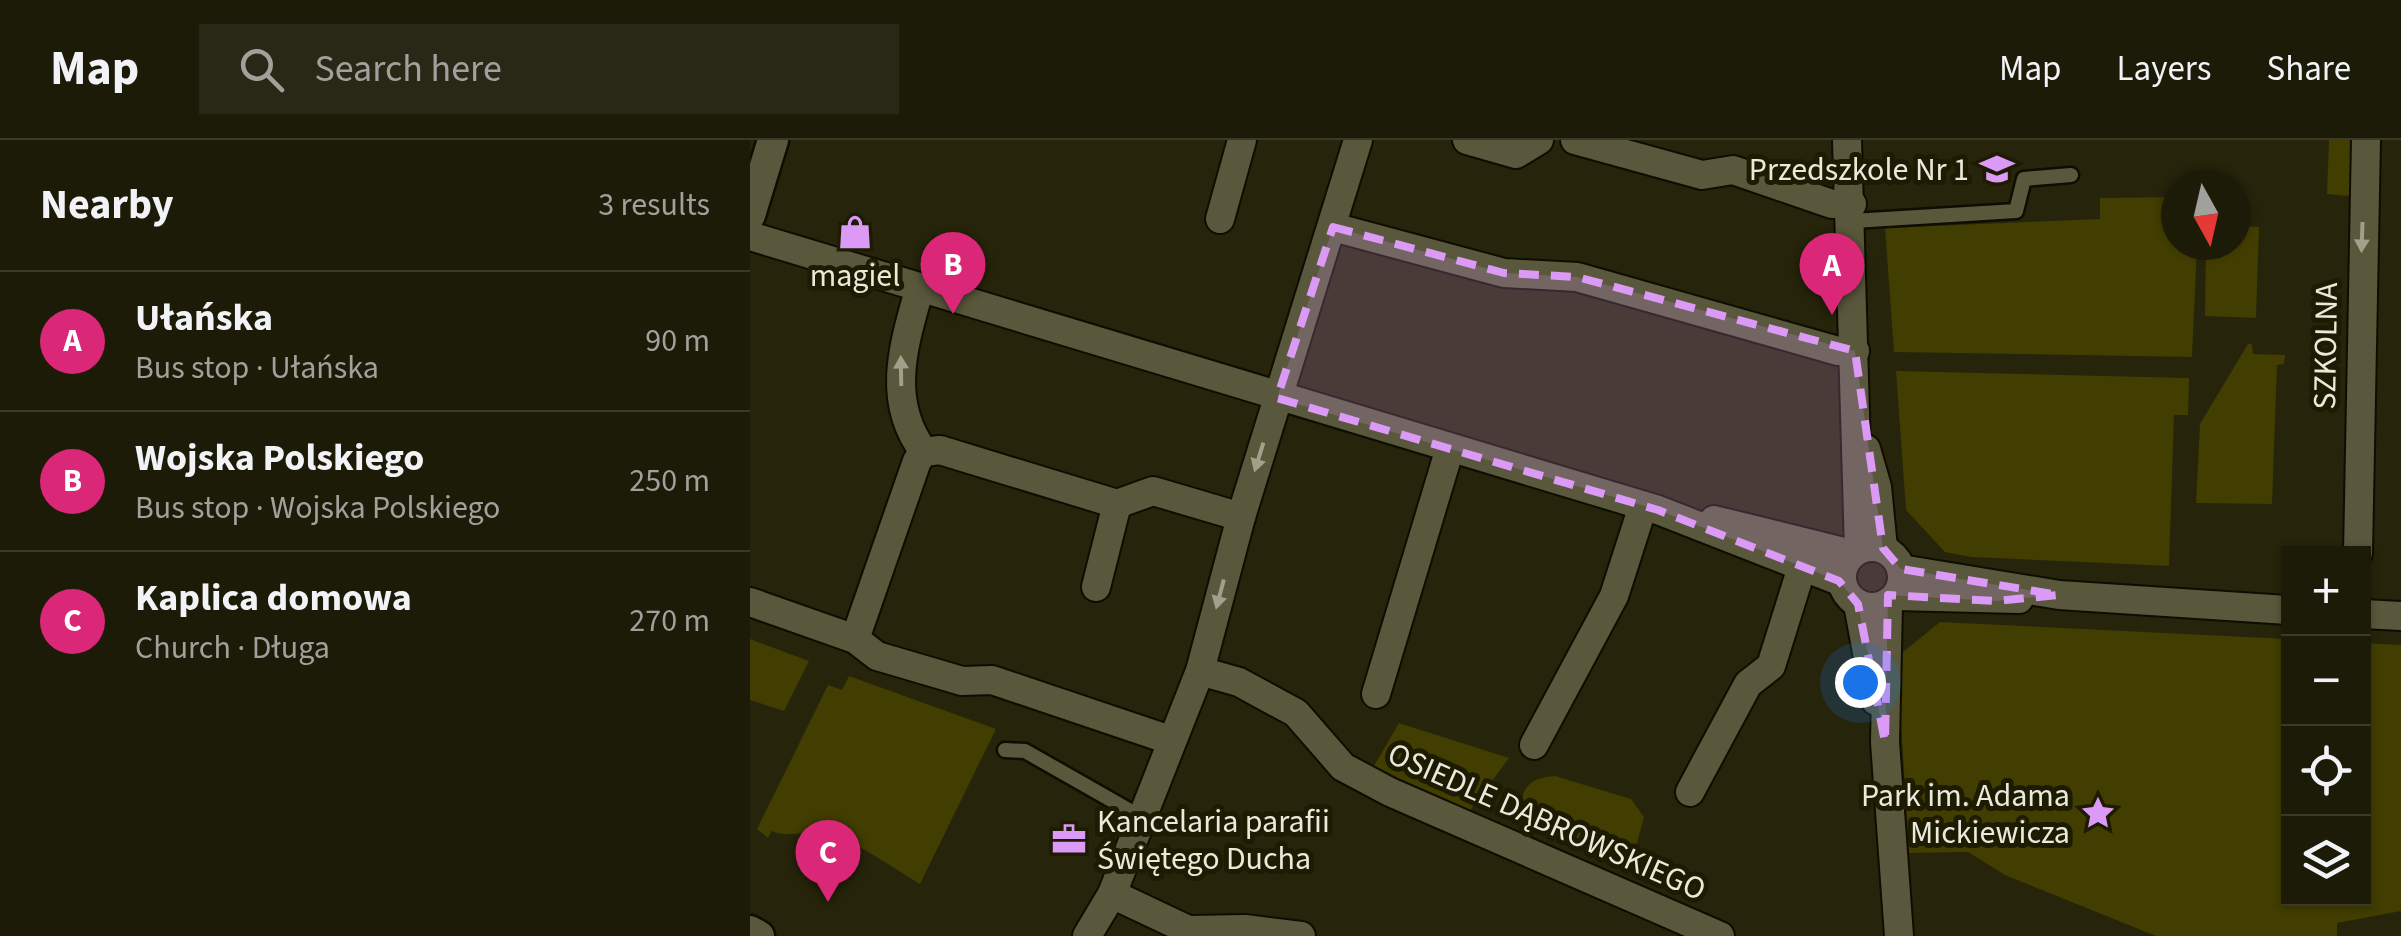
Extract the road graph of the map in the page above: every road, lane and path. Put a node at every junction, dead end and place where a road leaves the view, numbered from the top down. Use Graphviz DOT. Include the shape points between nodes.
graph roads {
  1 [pos="773,140"];
  2 [pos="1242,140"];
  3 [pos="1358,140"];
  4 [pos="1467,140"];
  5 [pos="1539,140"];
  6 [pos="1575,140"];
  7 [pos="1848,140"];
  8 [pos="2366,140"];
  9 [pos="2071,175"];
  10 [pos="1853,212"];
  11 [pos="750,215"];
  12 [pos="1220,220"];
  13 [pos="1333,227"];
  14 [pos="750,236"];
  15 [pos="920,288"];
  16 [pos="1854,351"];
  17 [pos="1277,398"];
  18 [pos="1450,448"];
  19 [pos="924,452"];
  20 [pos="1116,504"];
  21 [pos="1650,508"];
  22 [pos="1241,518"];
  23 [pos="2358,546"];
  24 [pos="1802,567"];
  25 [pos="1880,570"];
  26 [pos="1096,587"];
  27 [pos="1850,593"];
  28 [pos="750,602"];
  29 [pos="2281,610"];
  30 [pos="2371,614"];
  31 [pos="2401,616"];
  32 [pos="855,638"];
  33 [pos="1200,671"];
  34 [pos="1376,694"];
  35 [pos="1170,740"];
  36 [pos="1885,742"];
  37 [pos="1534,745"];
  38 [pos="1005,750"];
  39 [pos="1690,792"];
  40 [pos="1141,817"];
  41 [pos="1112,894"];
  42 [pos="750,931"];
  43 [pos="1189,933"];
  44 [pos="759,936"];
  45 [pos="1087,936"];
  46 [pos="1301,936"];
  47 [pos="1720,936"];
  48 [pos="1899,936"];
  1 -- 11 [label="street"];
  2 -- 12 [label="street"];
  3 -- 13 [label="street"];
  4 -- 5 [label="street" via="1516,154"];
  6 -- 10 [label="street" via="1702,175 1733,170"];
  7 -- 10 [label="street"];
  8 -- 23 [label="street, SZKOLNA, one-way"];
  9 -- 10 [label="lane" via="2024,178 2016,212"];
  10 -- 16 [label="street"];
  13 -- 16 [label="street" via="1504,273 1578,277 1838,352"];
  13 -- 17 [label="street"];
  14 -- 15 [label="street"];
  15 -- 17 [label="street"];
  19 -- 15 [label="street, one-way" via="903,408 899,360"];
  16 -- 25 [label="street"];
  17 -- 18 [label="street"];
  17 -- 22 [label="street, one-way"];
  18 -- 21 [label="street"];
  18 -- 34 [label="street"];
  19 -- 20 [label="street" via="940,450"];
  19 -- 32 [label="street"];
  20 -- 22 [label="street" via="1153,492"];
  20 -- 26 [label="street"];
  21 -- 24 [label="street"];
  21 -- 25 [label="street" via="1759,528"];
  21 -- 37 [label="street, OSIEDLE DĄBROWSKIEGO" via="1614,596"];
  22 -- 33 [label="street, one-way"];
  24 -- 27 [label="street"];
  24 -- 39 [label="street" via="1771,666 1748,684"];
  25 -- 27 [label="street" via="1878,606"];
  25 -- 27 [label="street" via="1845,562"];
  25 -- 29 [label="street" via="1996,601 2059,595"];
  25 -- 36 [label="street"];
  27 -- 36 [label="street"];
  28 -- 32 [label="street"];
  30 -- 31 [label="street"];
  32 -- 35 [label="street" via="878,656 962,682 992,680"];
  33 -- 35 [label="street"];
  33 -- 47 [label="street, OSIEDLE DĄBROWSKIEGO" via="1239,682 1296,714 1344,767 1390,792"];
  35 -- 40 [label="street"];
  36 -- 48 [label="street"];
  38 -- 40 [label="lane" via="1025,752"];
  40 -- 41 [label="street"];
  41 -- 43 [label="street"];
  41 -- 45 [label="street"];
  42 -- 44 [label="street"];
  43 -- 46 [label="street" via="1246,929"];
}
